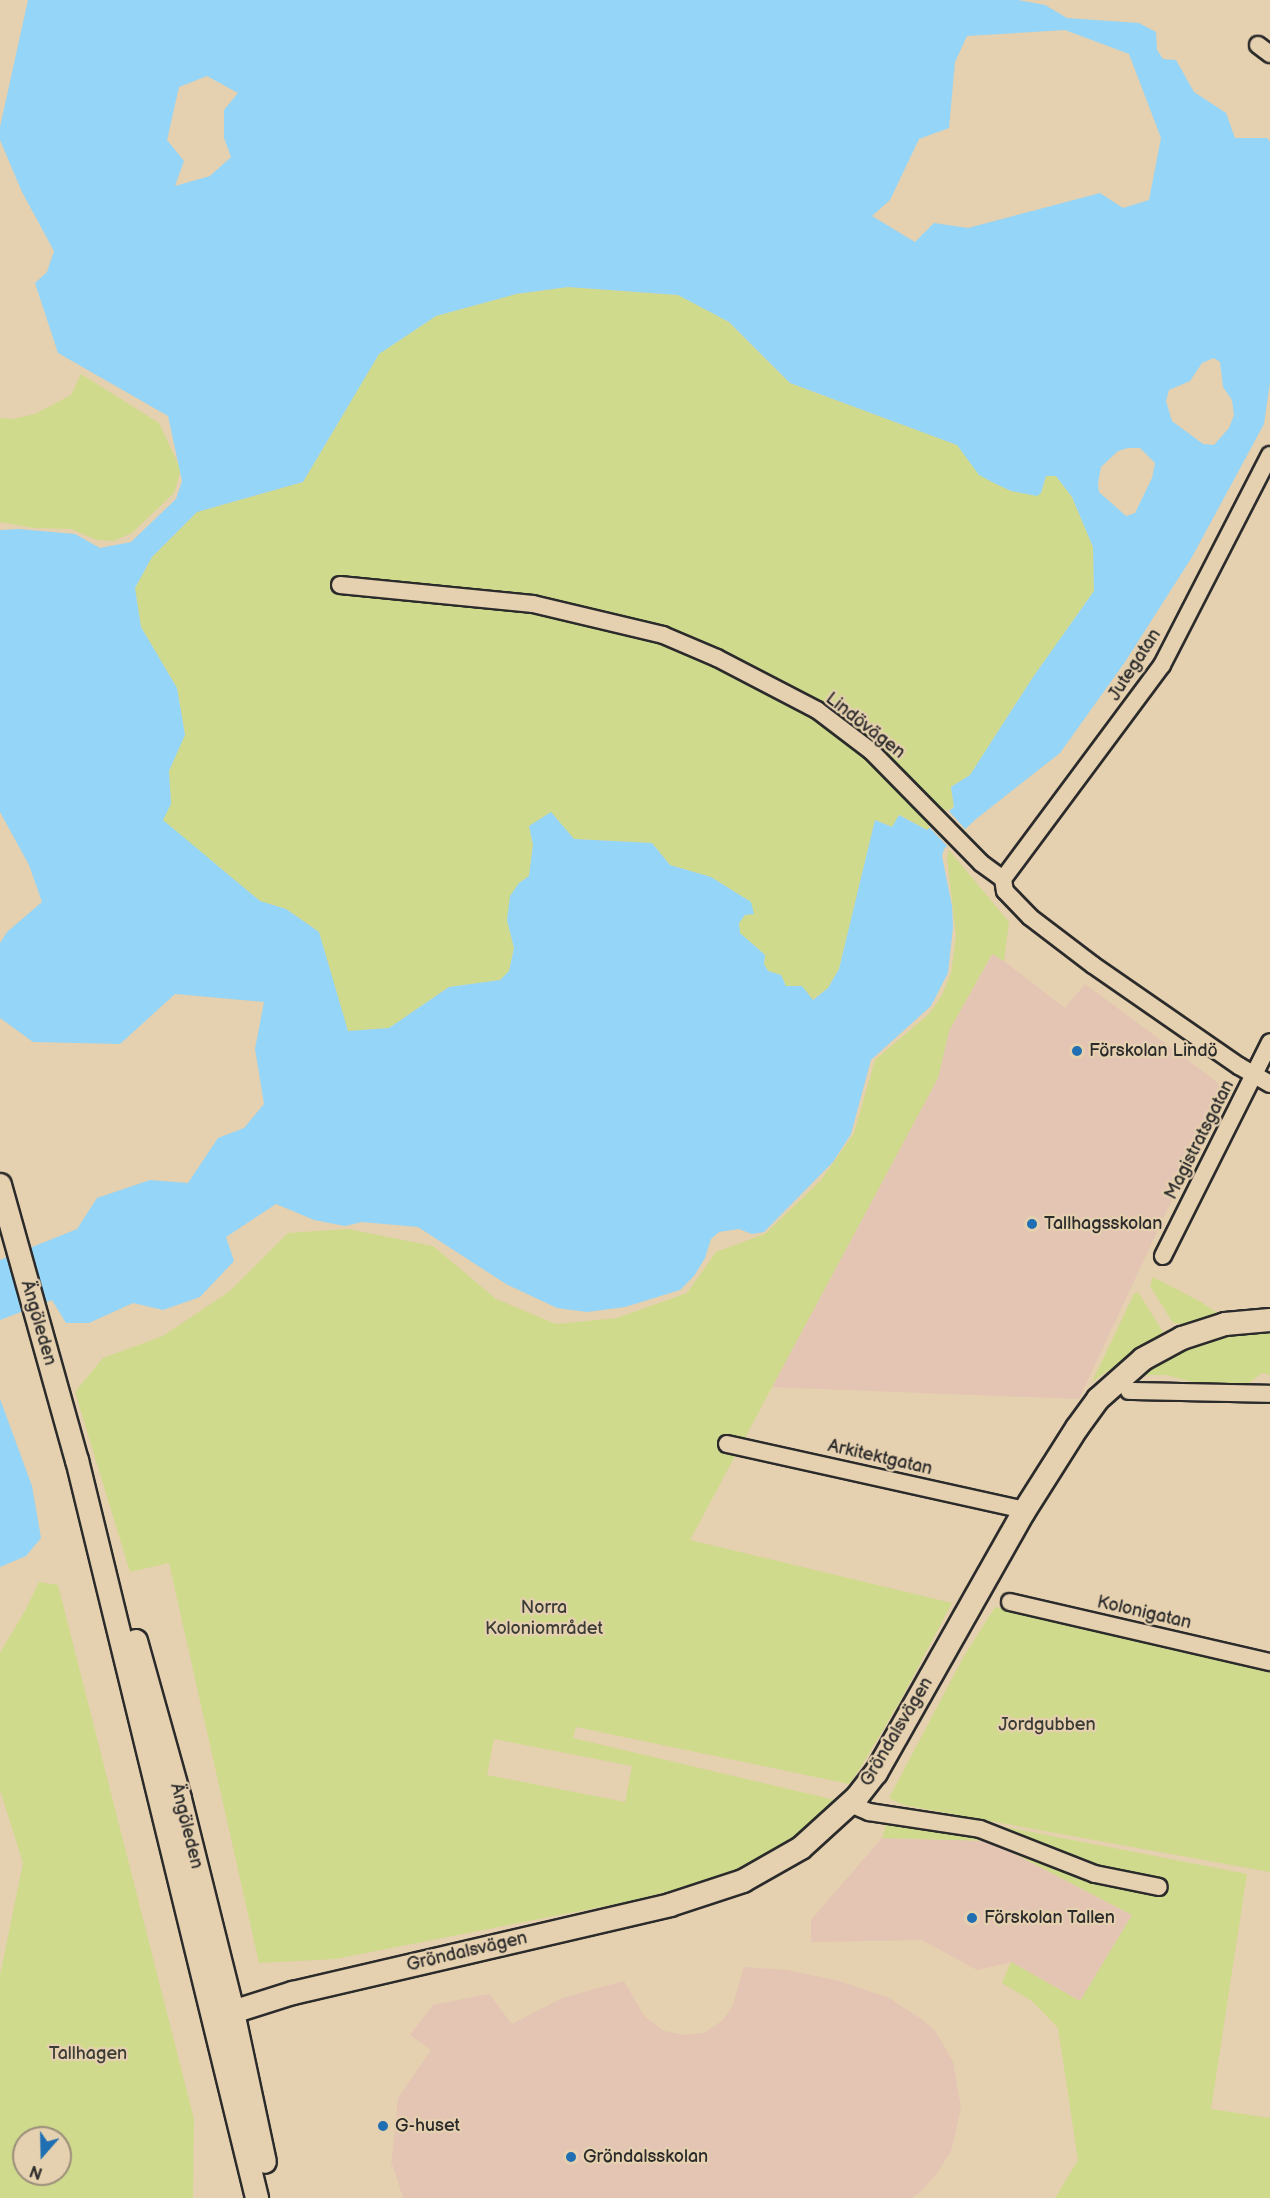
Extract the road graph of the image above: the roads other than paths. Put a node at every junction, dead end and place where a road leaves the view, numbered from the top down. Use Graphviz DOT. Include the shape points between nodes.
graph roads {
  1 [pos="1270,455"];
  2 [pos="340,585"];
  3 [pos="1003,879"];
  4 [pos="1270,1042"];
  5 [pos="1254,1075"];
  6 [pos="1270,1084"];
  7 [pos="0,1185"];
  8 [pos="1163,1256"];
  9 [pos="1270,1320"];
  10 [pos="1129,1391"];
  11 [pos="1270,1394"];
  12 [pos="727,1444"];
  13 [pos="1023,1514"];
  14 [pos="1010,1602"];
  15 [pos="1270,1662"];
  16 [pos="850,1804"];
  17 [pos="1159,1887"];
  18 [pos="224,2015"];
  19 [pos="257,2198"];
  20 [pos="272,2198"];
  1 -- 3 [label="street, Jutegatan" via="1162,665"];
  2 -- 3 [label="street, Lindövägen" via="533,604 663,635 717,658 817,710 871,751 981,863"];
  3 -- 5 [label="street, Lindövägen" via="1005,891 1024,913"];
  4 -- 5 [label="street, Magistratsgatan"];
  5 -- 6 [label="street, Lindövägen"];
  5 -- 8 [label="street, Magistratsgatan"];
  7 -- 18 [label="street, Ängöleden"];
  9 -- 13 [label="street, Gröndalsvägen" via="1225,1324 1182,1338 1152,1354 1121,1378 1098,1399 1077,1428"];
  10 -- 11 [label="street"];
  12 -- 13 [label="street, Arkitektgatan" via="1015,1508"];
  13 -- 16 [label="street, Gröndalsvägen" via="876,1773"];
  14 -- 15 [label="street, Kolonigatan"];
  16 -- 17 [label="street" via="869,1812 980,1829 1095,1874"];
  16 -- 18 [label="street, Gröndalsvägen" via="801,1848 743,1881 670,1905 293,1993"];
  18 -- 19 [label="street, Ängöleden"];
  18 -- 20 [label="street, Ängöleden"];
}
